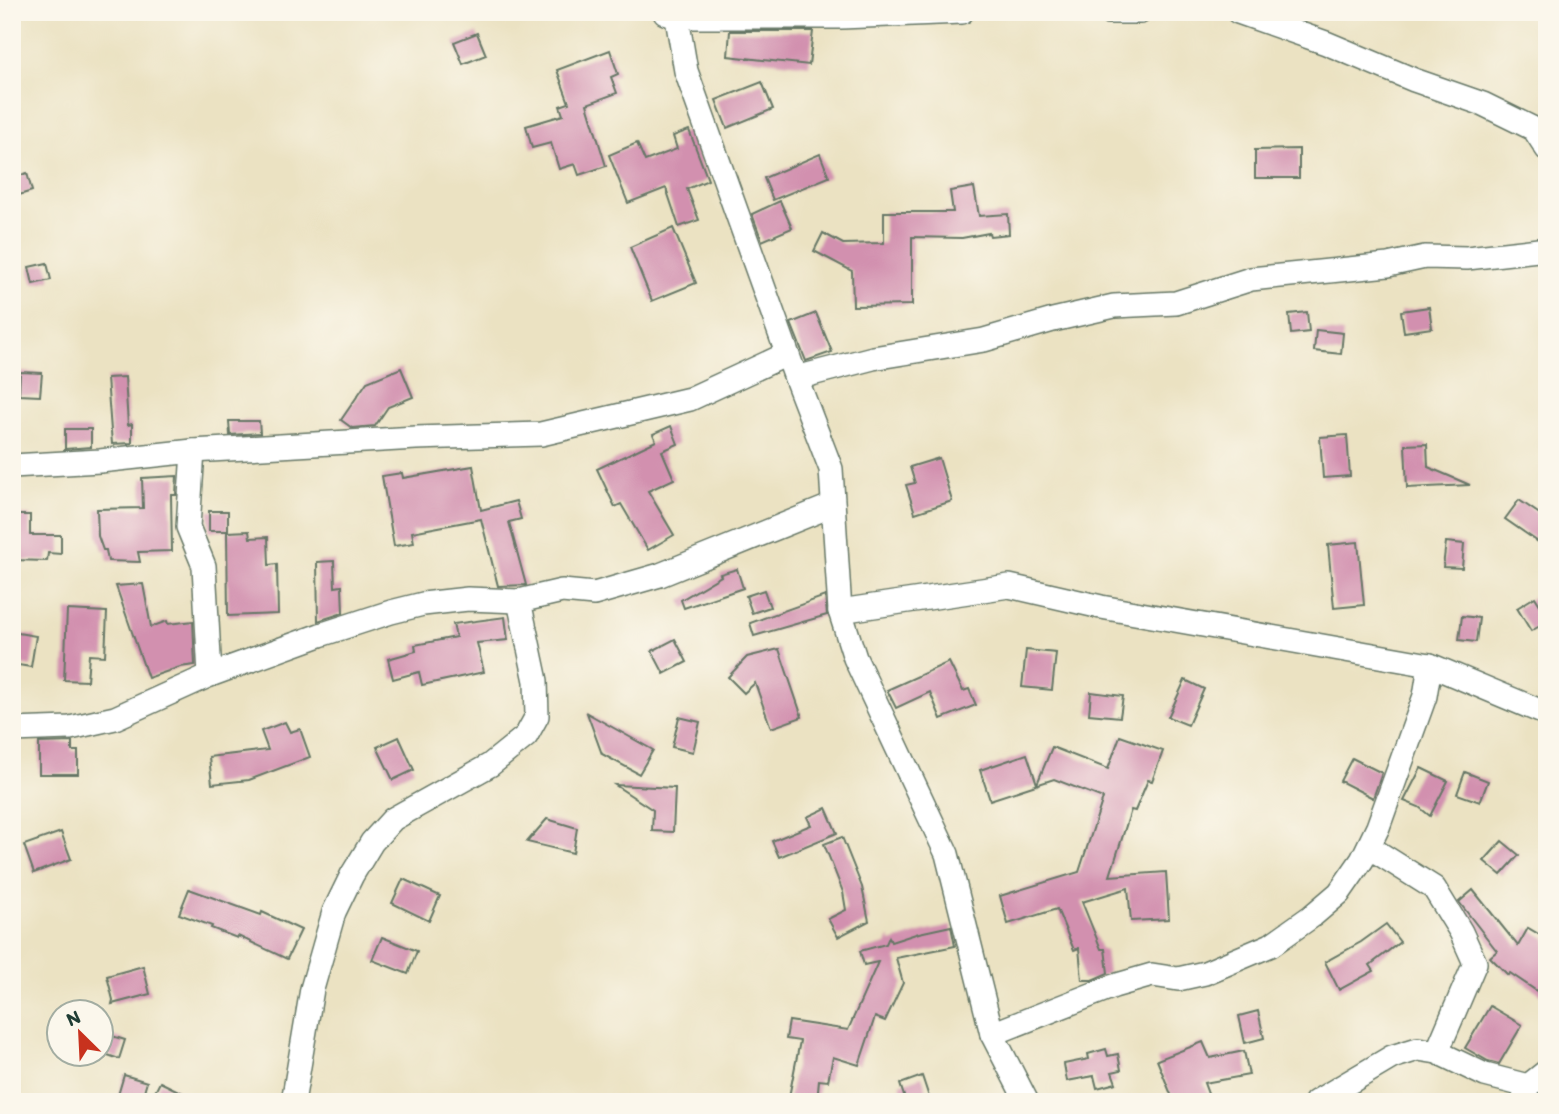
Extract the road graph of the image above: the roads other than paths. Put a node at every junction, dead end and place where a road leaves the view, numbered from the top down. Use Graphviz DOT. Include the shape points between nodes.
graph roads {
  1 [pos="962,12"];
  2 [pos="1108,12"];
  3 [pos="1140,12"];
  4 [pos="1238,12"];
  5 [pos="671,14"];
  6 [pos="1547,149"];
  7 [pos="1547,249"];
  8 [pos="787,354"];
  9 [pos="796,378"];
  10 [pos="193,451"];
  11 [pos="12,466"];
  12 [pos="833,505"];
  13 [pos="519,601"];
  14 [pos="840,611"];
  15 [pos="1430,665"];
  16 [pos="211,675"];
  17 [pos="1547,714"];
  18 [pos="12,730"];
  19 [pos="1369,847"];
  20 [pos="992,1034"];
  21 [pos="1437,1052"];
  22 [pos="1547,1071"];
  23 [pos="1525,1094"];
  24 [pos="293,1102"];
  25 [pos="1027,1102"];
  26 [pos="1316,1102"];
  1 -- 5 [label="street" via="841,17"];
  2 -- 3 [label="street"];
  4 -- 6 [label="street" via="1483,104 1534,129"];
  5 -- 8 [label="street" via="686,71"];
  7 -- 9 [label="street" via="1467,258 1425,257 1251,279 1176,303 1114,306 984,340 873,358"];
  8 -- 9 [label="street"];
  8 -- 10 [label="street" via="690,399 541,433"];
  9 -- 12 [label="street" via="831,469"];
  10 -- 11 [label="street"];
  10 -- 16 [label="street" via="188,527 204,566"];
  12 -- 13 [label="street" via="660,575 594,594 562,591"];
  12 -- 14 [label="street"];
  13 -- 16 [label="street" via="468,598 423,604"];
  13 -- 24 [label="street" via="536,681 537,716 526,736 490,765 393,819 372,842 334,912 313,989"];
  14 -- 15 [label="street" via="1009,586 1101,607"];
  14 -- 20 [label="street" via="855,658 947,854"];
  15 -- 17 [label="street"];
  15 -- 19 [label="street" via="1425,696"];
  16 -- 18 [label="street" via="115,718 70,728"];
  19 -- 20 [label="street" via="1339,892 1271,945 1205,973 1178,979 1152,975 1114,986"];
  19 -- 21 [label="street" via="1434,888 1475,963"];
  20 -- 25 [label="street"];
  21 -- 23 [label="street"];
  21 -- 26 [label="street" via="1418,1049 1392,1057"];
  22 -- 23 [label="street"];
}
